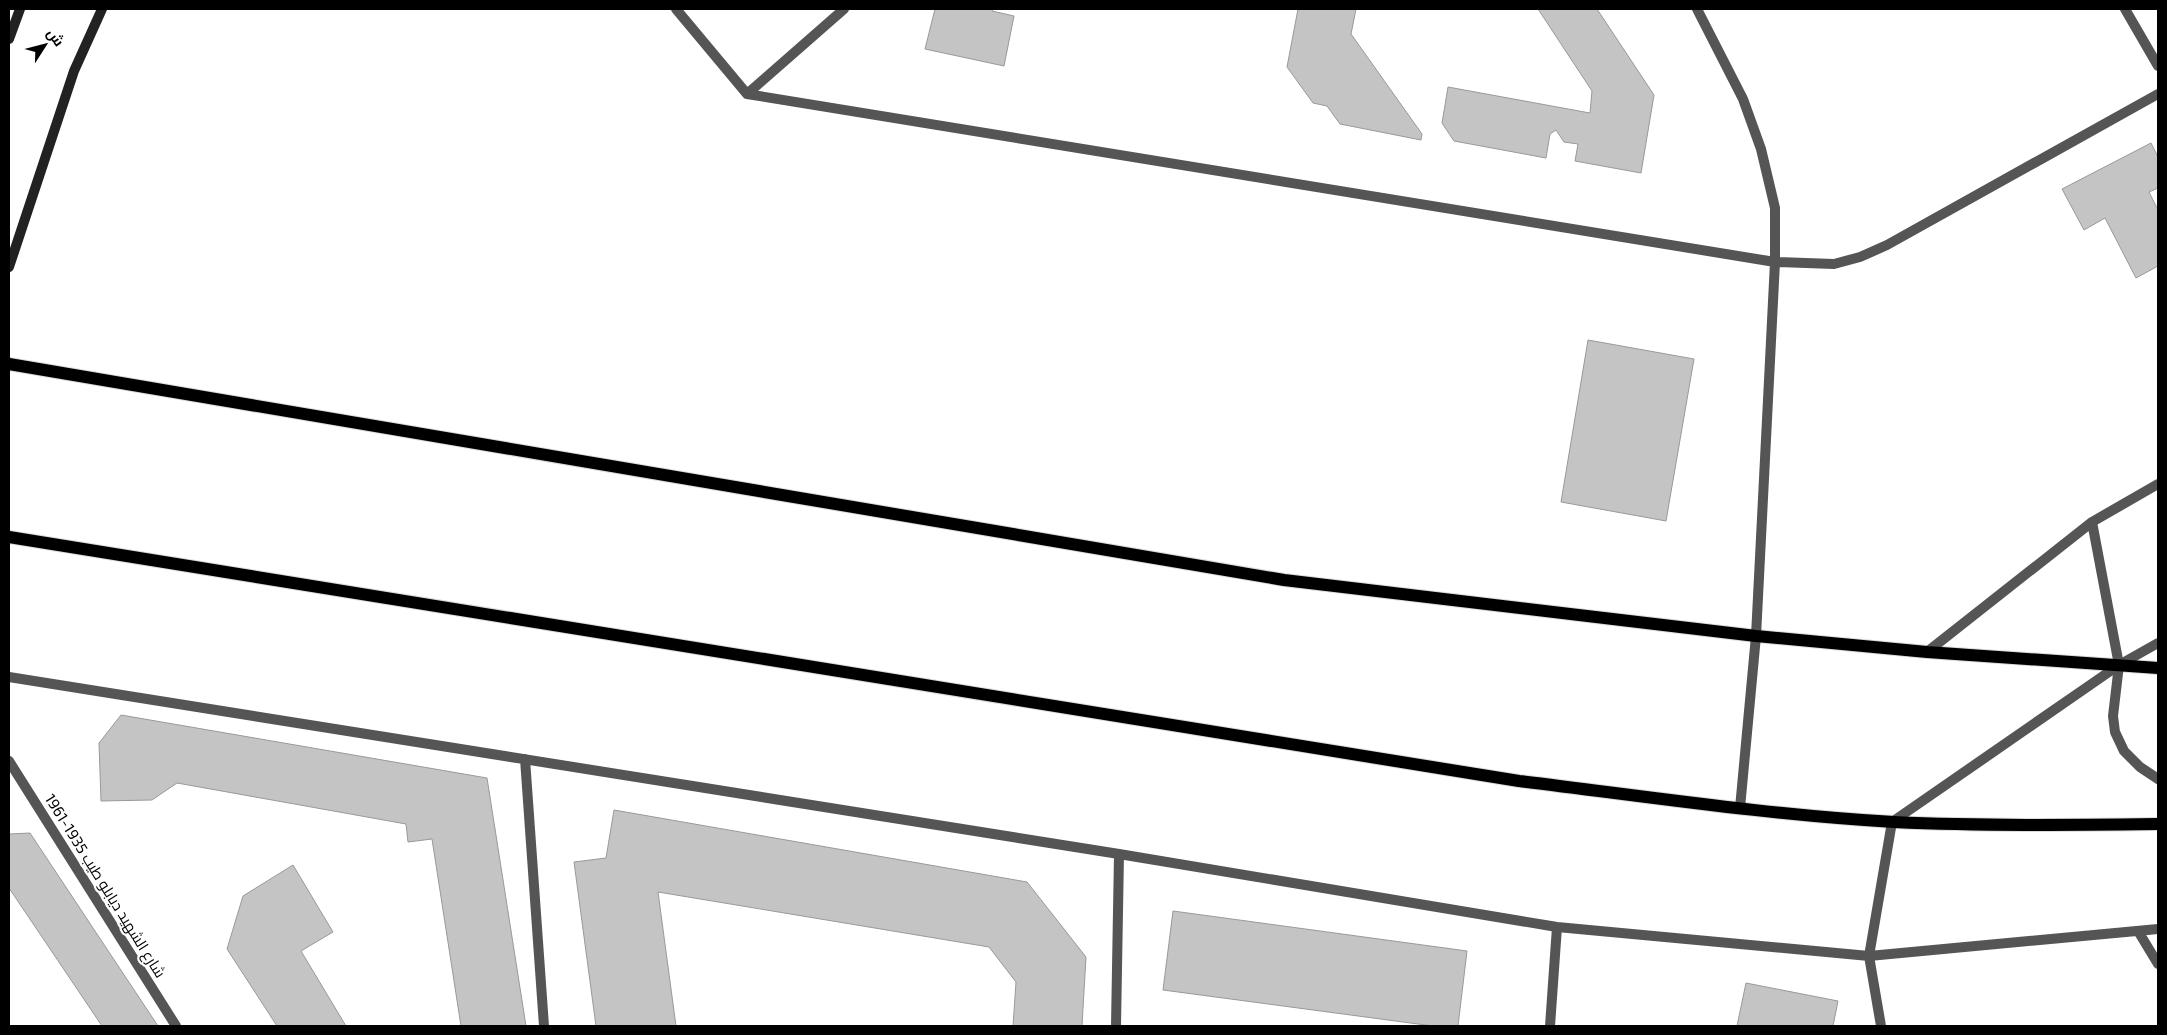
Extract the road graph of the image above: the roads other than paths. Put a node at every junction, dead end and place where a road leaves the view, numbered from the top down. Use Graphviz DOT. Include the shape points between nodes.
graph roads {
  1 [pos="20,9"];
  2 [pos="102,9"];
  3 [pos="676,9"];
  4 [pos="844,9"];
  5 [pos="1697,9"];
  6 [pos="2125,9"];
  7 [pos="9,39"];
  8 [pos="2158,66"];
  9 [pos="747,94"];
  10 [pos="2158,94"];
  11 [pos="1775,262"];
  12 [pos="9,267"];
  13 [pos="9,364"];
  14 [pos="2158,484"];
  15 [pos="2092,522"];
  16 [pos="9,537"];
  17 [pos="1756,636"];
  18 [pos="2158,643"];
  19 [pos="1927,652"];
  20 [pos="2119,665"];
  21 [pos="2158,668"];
  22 [pos="9,677"];
  23 [pos="525,759"];
  24 [pos="9,761"];
  25 [pos="2158,779"];
  26 [pos="1740,808"];
  27 [pos="1892,822"];
  28 [pos="2158,824"];
  29 [pos="1119,854"];
  30 [pos="1557,927"];
  31 [pos="2158,929"];
  32 [pos="2138,931"];
  33 [pos="1869,956"];
  34 [pos="2158,964"];
  35 [pos="176,1026"];
  36 [pos="544,1026"];
  37 [pos="1116,1026"];
  38 [pos="1550,1026"];
  39 [pos="1881,1026"];
  1 -- 7 [label="main road"];
  2 -- 12 [label="main road" via="74,71"];
  3 -- 9 [label="street"];
  4 -- 9 [label="street"];
  5 -- 11 [label="street" via="1743,99 1761,149 1775,208"];
  6 -- 8 [label="street"];
  9 -- 11 [label="street"];
  10 -- 11 [label="street" via="1887,245 1834,264"];
  11 -- 17 [label="street"];
  13 -- 17 [label="main road" via="1284,580"];
  14 -- 15 [label="street"];
  15 -- 19 [label="street"];
  15 -- 20 [label="street"];
  16 -- 26 [label="main road" via="1509,779"];
  17 -- 19 [label="main road"];
  17 -- 26 [label="street"];
  18 -- 20 [label="street"];
  19 -- 20 [label="main road"];
  20 -- 21 [label="main road"];
  20 -- 25 [label="street" via="2115,732 2124,751"];
  20 -- 27 [label="street"];
  22 -- 23 [label="street"];
  23 -- 29 [label="street"];
  23 -- 36 [label="street"];
  24 -- 35 [label="street, شارع الشهيد ديابلو طيب 1935-1961"];
  26 -- 27 [label="main road"];
  27 -- 28 [label="main road" via="2006,826"];
  27 -- 33 [label="street"];
  29 -- 30 [label="street"];
  29 -- 37 [label="street"];
  30 -- 33 [label="street"];
  30 -- 38 [label="street"];
  31 -- 32 [label="street"];
  32 -- 33 [label="street"];
  32 -- 34 [label="street"];
  33 -- 39 [label="street"];
}
